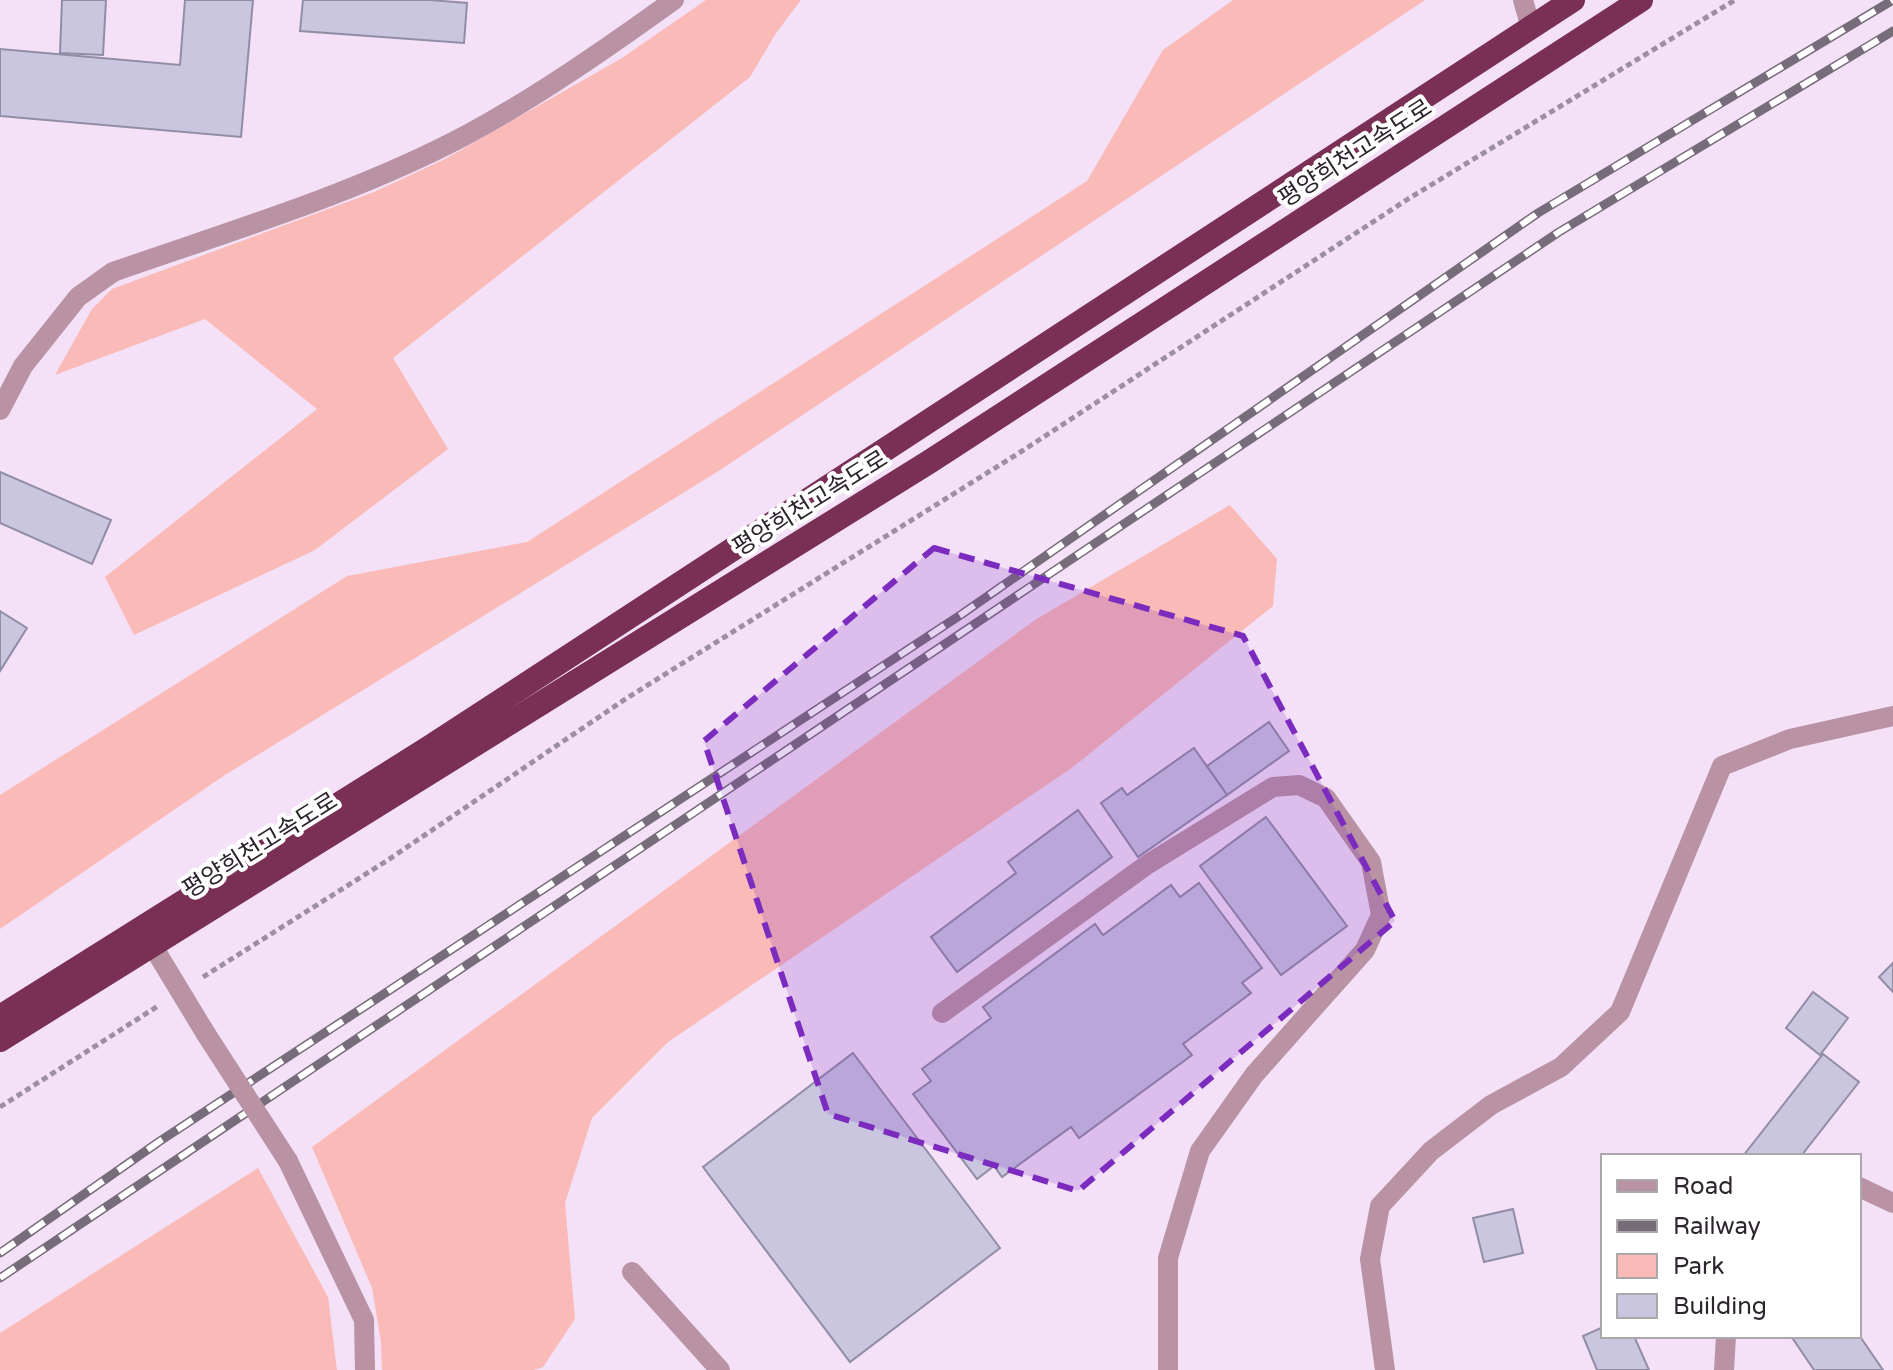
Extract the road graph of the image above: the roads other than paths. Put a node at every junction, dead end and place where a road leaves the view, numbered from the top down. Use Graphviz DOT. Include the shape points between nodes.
graph roads {
  1 [pos="674,0"];
  2 [pos="1523,0"];
  3 [pos="1573,0"];
  4 [pos="1641,0"];
  5 [pos="1531,28"];
  6 [pos="0,410"];
  7 [pos="1893,716"];
  8 [pos="147,937"];
  9 [pos="942,1013"];
  10 [pos="0,1017"];
  11 [pos="0,1040"];
  12 [pos="1861,1188"];
  13 [pos="1893,1203"];
  14 [pos="632,1272"];
  15 [pos="1726,1338"];
  16 [pos="365,1370"];
  17 [pos="720,1370"];
  18 [pos="1168,1370"];
  19 [pos="1385,1370"];
  20 [pos="1724,1370"];
  1 -- 6 [label="street" via="606,49 471,132 362,183 113,272 78,297 23,366"];
  2 -- 5 [label="street"];
  3 -- 5 [label="highway, 평양희천고속도로"];
  4 -- 8 [label="highway, 평양희천고속도로" via="929,462"];
  5 -- 8 [label="highway, 평양희천고속도로"];
  7 -- 19 [label="street" via="1790,739 1722,766 1620,1012 1561,1067 1491,1105 1431,1151 1380,1206 1370,1259"];
  8 -- 10 [label="highway, 평양희천고속도로"];
  8 -- 11 [label="highway, 평양희천고속도로"];
  8 -- 16 [label="street, bridge" via="288,1161 364,1320"];
  9 -- 18 [label="street" via="1148,864 1273,787 1299,785 1326,798 1371,862 1381,915 1365,950 1254,1075 1200,1151 1168,1258"];
  12 -- 13 [label="street"];
  14 -- 17 [label="street"];
  15 -- 20 [label="street"];
}
